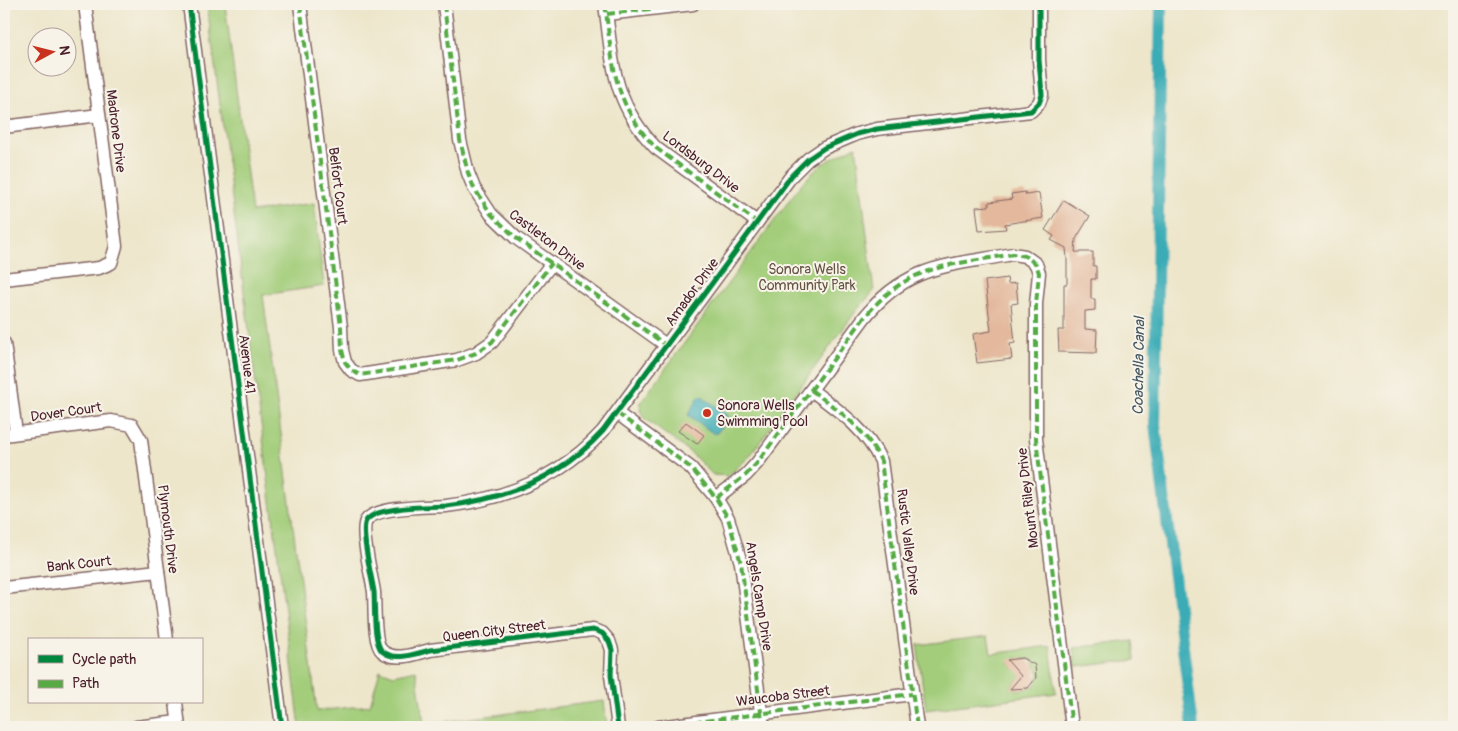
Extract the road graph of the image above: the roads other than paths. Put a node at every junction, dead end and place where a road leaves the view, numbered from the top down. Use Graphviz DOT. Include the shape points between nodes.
graph roads {
  1 [pos="85,4"];
  2 [pos="189,4"];
  3 [pos="300,4"];
  4 [pos="444,4"];
  5 [pos="693,4"];
  6 [pos="1039,4"];
  7 [pos="606,9"];
  8 [pos="99,115"];
  9 [pos="4,127"];
  10 [pos="757,222"];
  11 [pos="552,263"];
  12 [pos="4,279"];
  13 [pos="4,343"];
  14 [pos="666,346"];
  15 [pos="811,390"];
  16 [pos="617,413"];
  17 [pos="132,425"];
  18 [pos="10,434"];
  19 [pos="716,498"];
  20 [pos="158,570"];
  21 [pos="4,588"];
  22 [pos="167,638"];
  23 [pos="389,655"];
  24 [pos="912,694"];
  25 [pos="176,704"];
  26 [pos="761,714"];
  27 [pos="178,725"];
  28 [pos="136,727"];
  29 [pos="282,727"];
  30 [pos="618,727"];
  31 [pos="658,727"];
  32 [pos="763,727"];
  33 [pos="917,727"];
  34 [pos="1072,727"];
  1 -- 8 [label="street, Madrone Drive"];
  2 -- 29 [label="street, Avenue 41"];
  3 -- 11 [label="street, Belfort Court" via="342,350 344,362 351,370 360,376 372,375 457,360 476,353 504,328"];
  4 -- 11 [label="street, Castleton Drive" via="460,140 474,188 502,226"];
  5 -- 7 [label="street"];
  6 -- 10 [label="street, Amador Drive" via="1042,95 1031,111 877,129 841,139 808,159"];
  7 -- 10 [label="street, Lordsburg Drive" via="620,96 642,134 656,148"];
  8 -- 9 [label="street"];
  8 -- 12 [label="street, Madrone Drive" via="116,246 111,263 100,268"];
  10 -- 14 [label="street, Amador Drive"];
  11 -- 14 [label="street, Castleton Drive"];
  13 -- 18 [label="street"];
  14 -- 16 [label="street, Amador Drive"];
  15 -- 19 [label="street" via="757,463"];
  15 -- 24 [label="street, Rustic Valley Drive" via="861,429 881,461"];
  15 -- 34 [label="street, Mount Riley Drive" via="877,302 896,286 933,268 1013,254 1025,256 1036,264 1040,273 1036,304 1036,439"];
  16 -- 19 [label="street, Angels Camp Drive" via="676,455"];
  16 -- 23 [label="street, Amador Drive" via="590,445 572,460 528,485 484,500 387,510 371,515 365,522 363,534 376,610 376,640 380,650"];
  17 -- 18 [label="street, Dover Court" via="111,421"];
  17 -- 20 [label="street, Plymouth Drive" via="141,440"];
  19 -- 26 [label="street, Angels Camp Drive" via="728,518 741,563"];
  20 -- 21 [label="street, Bank Court"];
  20 -- 22 [label="street, Plymouth Drive"];
  23 -- 30 [label="street, Queen City Street" via="406,656 430,650 593,630 609,640 612,650 611,675"];
  24 -- 26 [label="street, Waucoba Street"];
  24 -- 33 [label="street, Rustic Valley Drive"];
  25 -- 27 [label="street"];
  26 -- 31 [label="street, Waucoba Street"];
  26 -- 32 [label="street, Angels Camp Drive"];
  27 -- 28 [label="street"];
}
